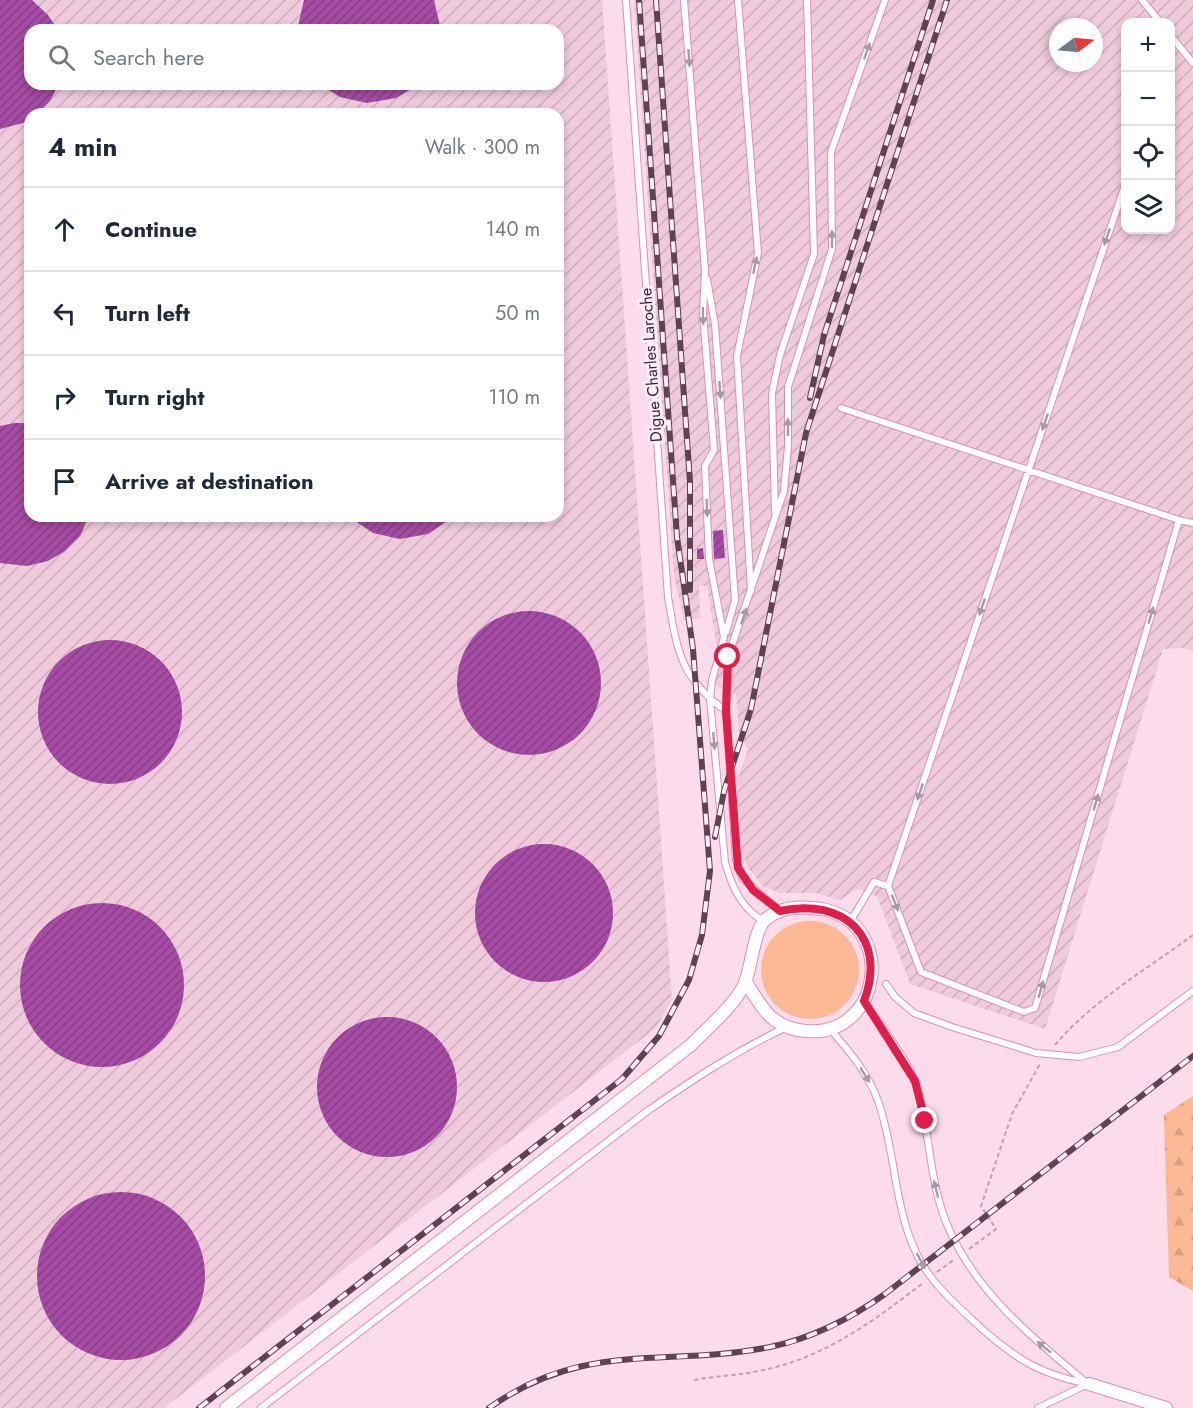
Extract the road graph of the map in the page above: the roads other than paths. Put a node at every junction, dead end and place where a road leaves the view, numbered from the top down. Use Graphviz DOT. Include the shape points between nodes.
graph roads {
  1 [pos="626,0"];
  2 [pos="684,0"];
  3 [pos="738,0"];
  4 [pos="807,0"];
  5 [pos="885,0"];
  6 [pos="1142,0"];
  7 [pos="1157,18"];
  8 [pos="1175,41"];
  9 [pos="1193,63"];
  10 [pos="1121,194"];
  11 [pos="705,270"];
  12 [pos="841,408"];
  13 [pos="1028,470"];
  14 [pos="775,520"];
  15 [pos="1179,520"];
  16 [pos="1193,523"];
  17 [pos="751,595"];
  18 [pos="724,637"];
  19 [pos="710,700"];
  20 [pos="726,711"];
  21 [pos="888,886"];
  22 [pos="780,911"];
  23 [pos="764,921"];
  24 [pos="850,922"];
  25 [pos="746,982"];
  26 [pos="885,984"];
  27 [pos="1193,991"];
  28 [pos="864,1001"];
  29 [pos="787,1026"];
  30 [pos="830,1028"];
  31 [pos="1089,1384"];
  32 [pos="226,1408"];
  33 [pos="261,1408"];
  34 [pos="1038,1408"];
  35 [pos="1166,1408"];
  1 -- 19 [label="lane, Digue Charles Laroche" via="668,597 681,662"];
  2 -- 11 [label="lane, one-way"];
  17 -- 3 [label="lane, one-way" via="737,356 758,253"];
  4 -- 14 [label="lane" via="814,254 780,355 772,393"];
  14 -- 5 [label="lane, one-way" via="785,480 788,387 832,249 831,152"];
  6 -- 7 [label="lane"];
  8 -- 9 [label="lane"];
  10 -- 13 [label="lane, one-way"];
  11 -- 18 [label="lane, one-way" via="715,325 735,600"];
  11 -- 18 [label="lane, one-way" via="703,314 714,450 705,466 709,559"];
  12 -- 13 [label="lane"];
  13 -- 15 [label="lane"];
  13 -- 21 [label="lane, one-way"];
  14 -- 17 [label="lane"];
  15 -- 16 [label="lane"];
  21 -- 15 [label="lane, one-way" via="921,972 1024,1012 1035,1008"];
  20 -- 17 [label="lane, one-way" via="728,657"];
  18 -- 19 [label="lane"];
  19 -- 20 [label="lane, Digue Charles Laroche"];
  19 -- 23 [label="lane, one-way" via="725,862 741,901"];
  20 -- 22 [label="lane" via="736,860 743,879"];
  21 -- 24 [label="lane" via="874,882"];
  22 -- 23 [label="street"];
  22 -- 24 [label="street" via="796,907 821,909"];
  23 -- 25 [label="street"];
  24 -- 28 [label="street" via="864,938 871,956 871,982"];
  25 -- 29 [label="street" via="769,1015"];
  25 -- 32 [label="street" via="691,1045"];
  26 -- 27 [label="lane" via="914,1013 1046,1054 1079,1057 1118,1047"];
  28 -- 30 [label="street" via="848,1020"];
  31 -- 28 [label="lane, one-way" via="1019,1327 962,1254 948,1228 936,1189 915,1081"];
  29 -- 30 [label="street" via="809,1031"];
  29 -- 33 [label="lane" via="740,1051 646,1112"];
  30 -- 31 [label="lane, one-way" via="858,1064 878,1101 904,1217 915,1250 932,1276 963,1311 1018,1356 1055,1377"];
  31 -- 34 [label="lane"];
  31 -- 35 [label="street"];
}
